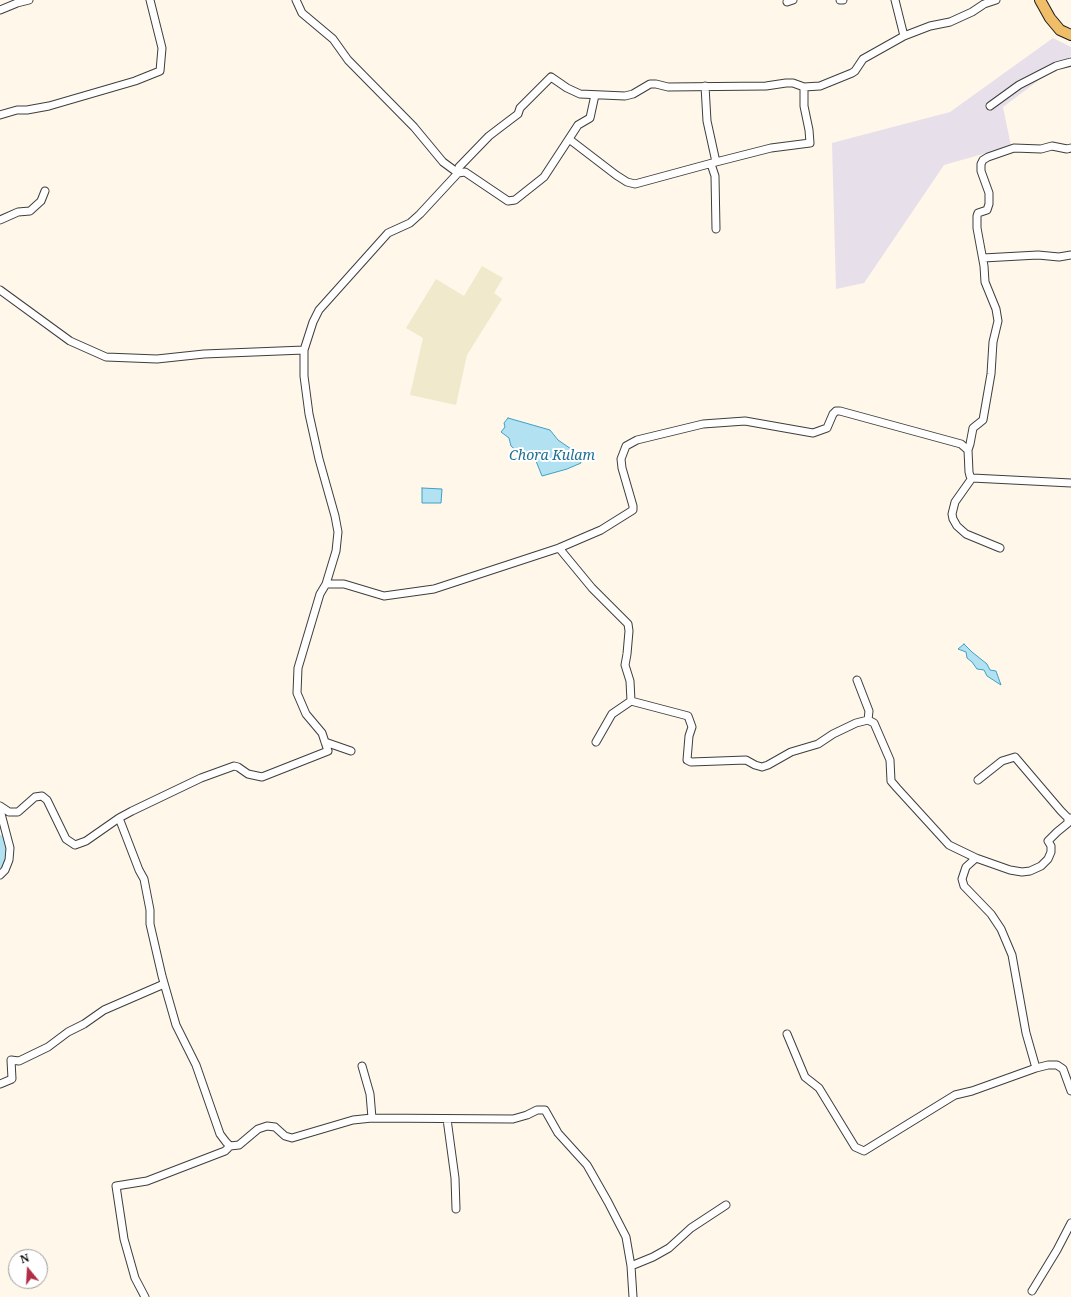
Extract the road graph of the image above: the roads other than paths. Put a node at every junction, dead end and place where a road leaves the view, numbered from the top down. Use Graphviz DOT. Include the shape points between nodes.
graph roads {
  1 [pos="29,0"];
  2 [pos="150,0"];
  3 [pos="296,0"];
  4 [pos="840,0"];
  5 [pos="843,0"];
  6 [pos="895,0"];
  7 [pos="996,0"];
  8 [pos="1040,0"];
  9 [pos="0,10"];
  10 [pos="904,36"];
  11 [pos="1071,36"];
  12 [pos="1071,62"];
  13 [pos="705,86"];
  14 [pos="804,87"];
  15 [pos="595,95"];
  16 [pos="990,106"];
  17 [pos="0,115"];
  18 [pos="569,139"];
  19 [pos="1071,148"];
  20 [pos="714,163"];
  21 [pos="458,173"];
  22 [pos="45,191"];
  23 [pos="0,220"];
  24 [pos="716,229"];
  25 [pos="1071,255"];
  26 [pos="983,258"];
  27 [pos="0,290"];
  28 [pos="304,350"];
  29 [pos="968,450"];
  30 [pos="972,478"];
  31 [pos="1071,483"];
  32 [pos="559,548"];
  33 [pos="1000,548"];
  34 [pos="326,584"];
  35 [pos="857,680"];
  36 [pos="631,701"];
  37 [pos="868,720"];
  38 [pos="325,742"];
  39 [pos="596,742"];
  40 [pos="351,751"];
  41 [pos="978,780"];
  42 [pos="0,806"];
  43 [pos="0,810"];
  44 [pos="119,818"];
  45 [pos="1070,818"];
  46 [pos="976,858"];
  47 [pos="988,862"];
  48 [pos="966,867"];
  49 [pos="0,875"];
  50 [pos="164,984"];
  51 [pos="787,1034"];
  52 [pos="362,1066"];
  53 [pos="1036,1068"];
  54 [pos="0,1084"];
  55 [pos="1071,1091"];
  56 [pos="372,1118"];
  57 [pos="447,1119"];
  58 [pos="230,1146"];
  59 [pos="726,1205"];
  60 [pos="456,1209"];
  61 [pos="1071,1223"];
  62 [pos="630,1266"];
  63 [pos="1032,1291"];
  64 [pos="145,1297"];
  65 [pos="633,1297"];
  1 -- 9 [label="street"];
  2 -- 17 [label="street" via="162,48 160,71 135,81 49,106"];
  3 -- 21 [label="street" via="302,13 333,39 348,60 414,127 443,162"];
  4 -- 5 [label="street"];
  6 -- 10 [label="street"];
  7 -- 10 [label="street" via="950,22"];
  8 -- 11 [label="main road" via="1060,30"];
  10 -- 14 [label="street" via="863,59 852,73 820,86"];
  12 -- 16 [label="street" via="1056,66 1019,85"];
  13 -- 14 [label="street" via="766,86 793,83"];
  13 -- 15 [label="street" via="668,87 650,84 625,96"];
  13 -- 20 [label="street" via="707,121"];
  14 -- 20 [label="street" via="804,106 810,143 771,148"];
  15 -- 18 [label="street" via="590,118 578,125"];
  15 -- 21 [label="street" via="580,94 551,77 520,108 518,114 489,136 459,167"];
  18 -- 20 [label="street" via="616,176 635,184"];
  18 -- 21 [label="street" via="544,177 515,200 508,201 465,172"];
  19 -- 26 [label="street" via="1014,148 983,160 981,171 989,193 987,210 978,213 977,216"];
  20 -- 24 [label="street"];
  21 -- 28 [label="street" via="410,223 388,232 319,310 312,322"];
  22 -- 23 [label="street" via="41,201 30,210"];
  25 -- 26 [label="street"];
  26 -- 29 [label="street" via="985,282 998,321 983,420 973,428"];
  27 -- 28 [label="street" via="70,342 106,357 157,358"];
  28 -- 34 [label="street" via="304,376 309,414 338,532 336,551"];
  29 -- 30 [label="street" via="969,472"];
  29 -- 32 [label="street" via="961,444 840,411 833,414 827,428 814,433 745,421 703,424 637,440 626,446 621,459 633,510 601,530"];
  30 -- 31 [label="street"];
  30 -- 33 [label="street" via="955,502 953,519 966,534"];
  32 -- 34 [label="street" via="434,589 384,596 344,584"];
  32 -- 36 [label="street" via="592,588 628,624 624,665 630,681"];
  34 -- 38 [label="street" via="320,594 298,668 297,694 306,714 322,733"];
  35 -- 37 [label="street" via="869,711"];
  36 -- 37 [label="street" via="688,716 692,727 688,760 691,762 746,760 762,767 791,752 818,744 856,723"];
  36 -- 39 [label="street" via="612,714"];
  37 -- 46 [label="street" via="874,723 885,745 890,760 892,781 897,788 949,845"];
  38 -- 40 [label="street"];
  38 -- 44 [label="street" via="328,751 262,777 248,774 234,766 201,778"];
  41 -- 45 [label="street" via="1002,761 1015,756 1061,811"];
  42 -- 44 [label="street" via="9,812 18,812 35,797 42,796 47,800 66,838 75,845 86,841"];
  43 -- 49 [label="street" via="10,848 9,860"];
  44 -- 50 [label="street" via="144,879 150,924"];
  45 -- 47 [label="street" via="1068,823 1048,841 1051,852 1041,866 1022,872"];
  46 -- 47 [label="street"];
  46 -- 48 [label="street"];
  47 -- 48 [label="street"];
  48 -- 53 [label="street" via="962,879 964,886 991,914 1001,929 1012,955 1026,1033"];
  50 -- 54 [label="street" via="104,1010 48,1047 19,1061 12,1060 12,1079"];
  50 -- 58 [label="street" via="176,1025 196,1065 220,1134"];
  51 -- 53 [label="street" via="805,1076 819,1088 854,1147 864,1150 955,1095"];
  52 -- 56 [label="street" via="370,1094"];
  53 -- 55 [label="street" via="1048,1065 1063,1069"];
  56 -- 57 [label="street"];
  56 -- 58 [label="street" via="352,1120 292,1138 285,1136 275,1127 267,1126 258,1129 239,1145"];
  57 -- 60 [label="street" via="455,1178"];
  57 -- 62 [label="street" via="513,1119 537,1110 545,1110 558,1133 587,1165 608,1202 626,1237"];
  58 -- 64 [label="street" via="225,1151 147,1182 116,1186 124,1239 135,1278"];
  59 -- 62 [label="street" via="691,1228 669,1248"];
  61 -- 63 [label="street"];
  62 -- 65 [label="street"];
}
